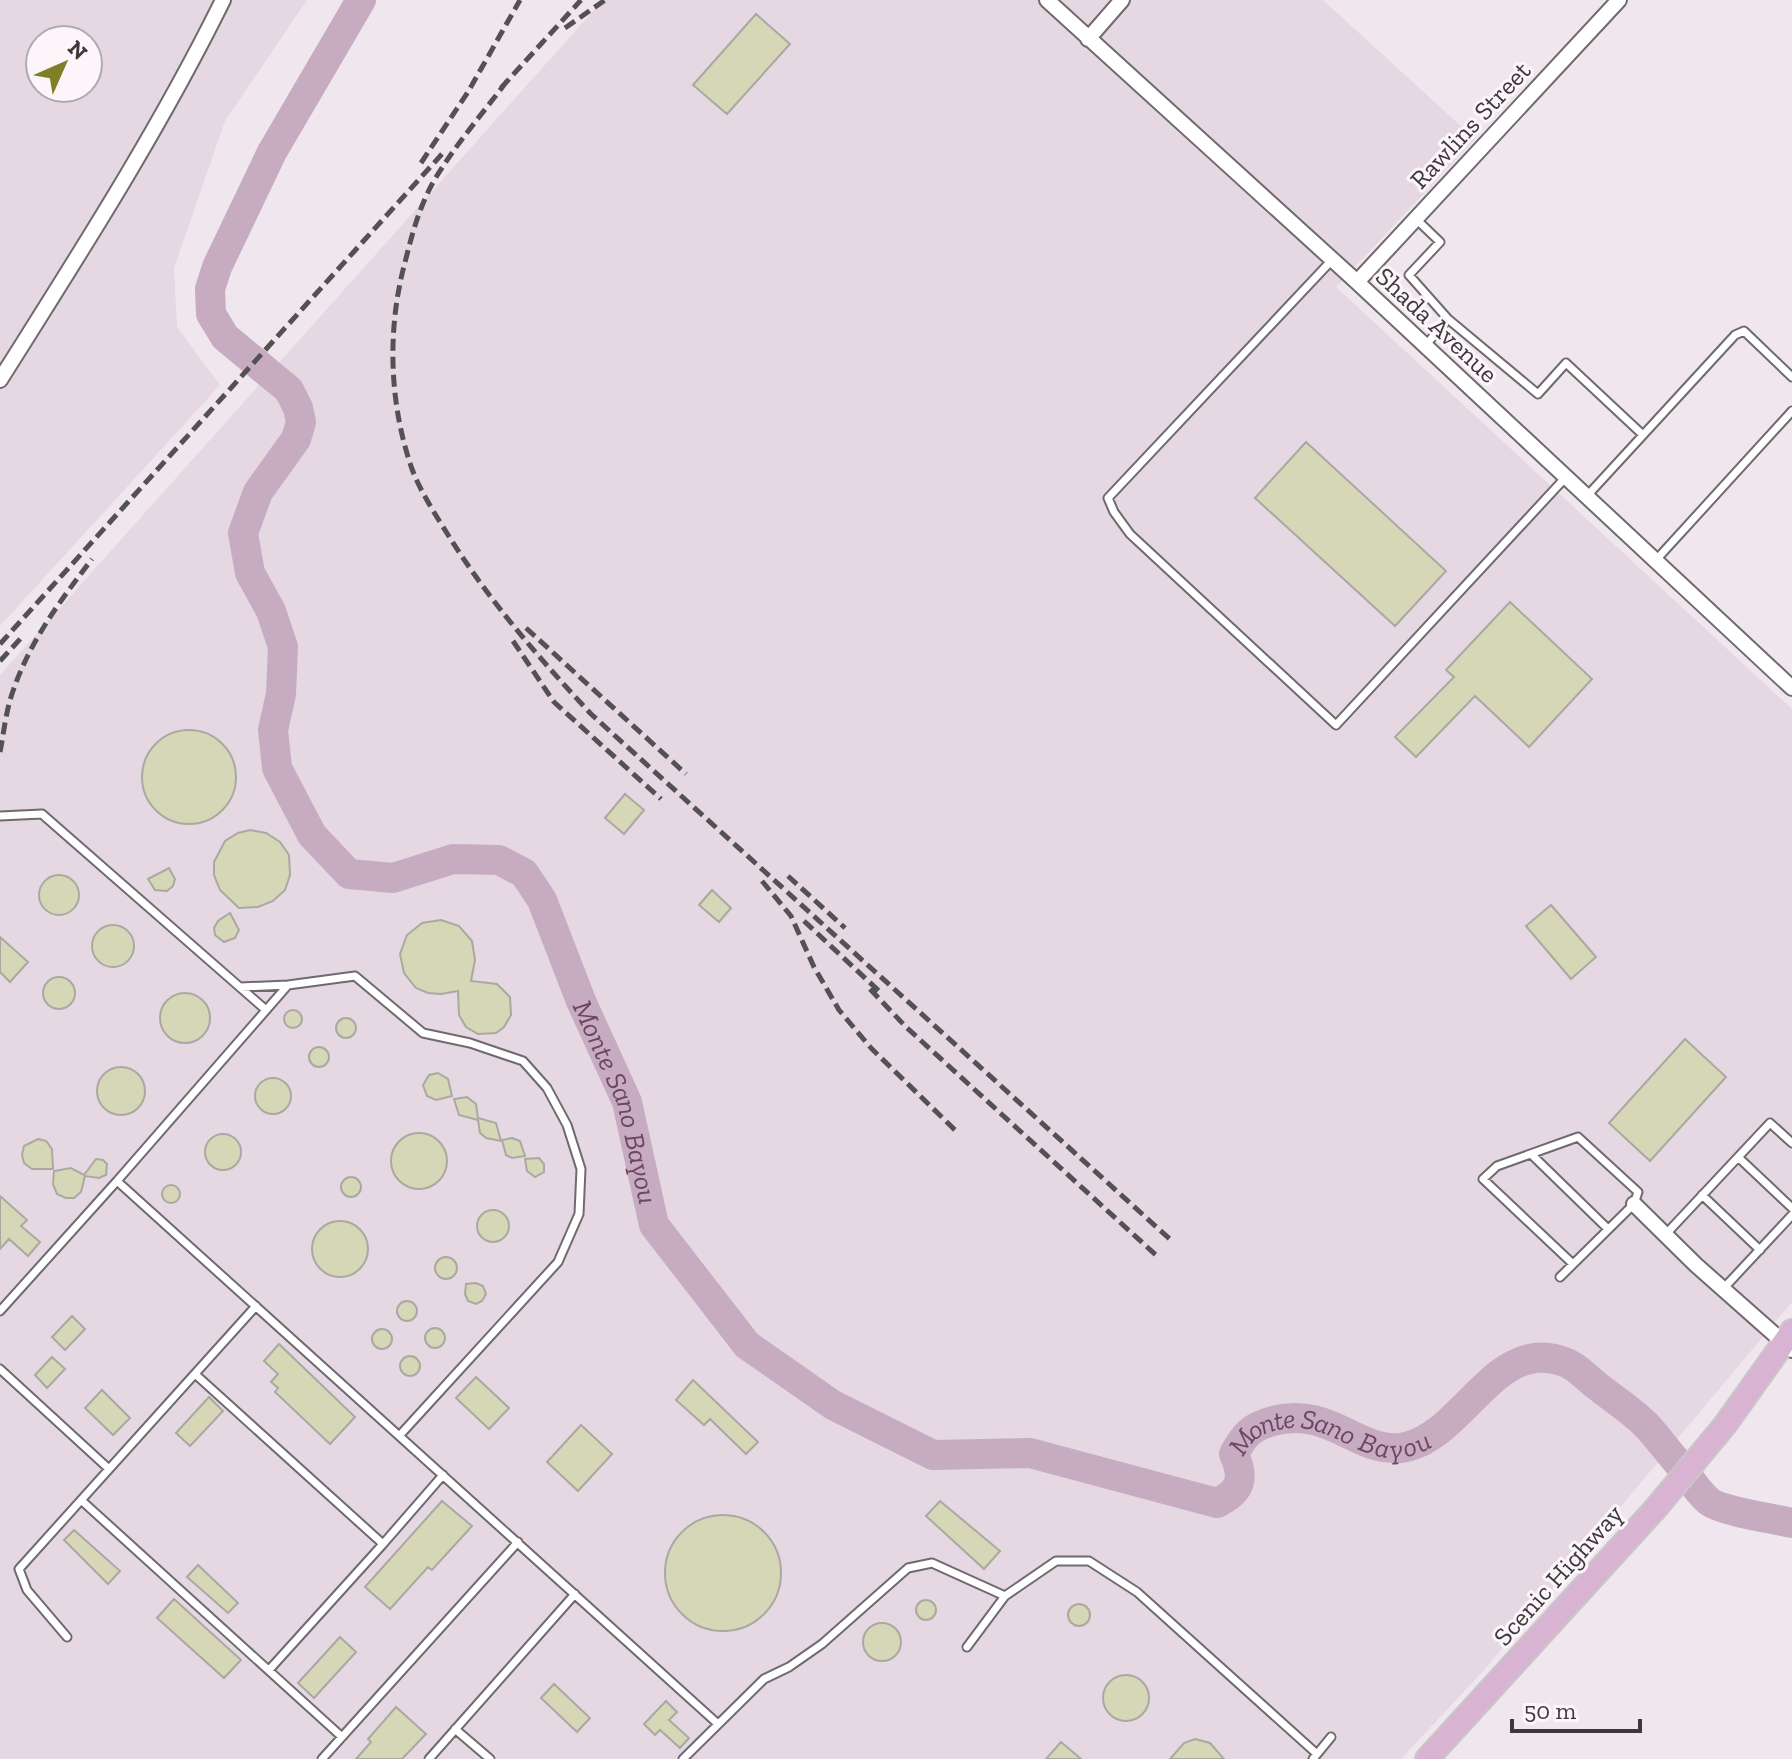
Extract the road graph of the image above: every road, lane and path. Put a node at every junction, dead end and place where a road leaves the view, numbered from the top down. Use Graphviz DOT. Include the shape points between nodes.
graph roads {
  1 [pos="223,0"];
  2 [pos="1047,0"];
  3 [pos="1122,0"];
  4 [pos="1619,0"];
  5 [pos="1088,39"];
  6 [pos="1416,219"];
  7 [pos="1332,260"];
  8 [pos="1357,282"];
  9 [pos="1448,319"];
  10 [pos="1425,346"];
  11 [pos="1792,377"];
  12 [pos="0,380"];
  13 [pos="1792,411"];
  14 [pos="1643,435"];
  15 [pos="1566,477"];
  16 [pos="1586,497"];
  17 [pos="1655,561"];
  18 [pos="1792,688"];
  19 [pos="0,816"];
  20 [pos="288,985"];
  21 [pos="240,987"];
  22 [pos="266,1010"];
  23 [pos="1792,1143"];
  24 [pos="1531,1154"];
  25 [pos="1738,1157"];
  26 [pos="117,1181"];
  27 [pos="1702,1195"];
  28 [pos="1634,1204"];
  29 [pos="1792,1208"];
  30 [pos="1792,1215"];
  31 [pos="1608,1229"];
  32 [pos="1665,1235"];
  33 [pos="1760,1250"];
  34 [pos="1573,1264"];
  35 [pos="1560,1277"];
  36 [pos="1723,1289"];
  37 [pos="256,1306"];
  38 [pos="0,1311"];
  39 [pos="1790,1346"];
  40 [pos="0,1369"];
  41 [pos="195,1374"];
  42 [pos="400,1435"];
  43 [pos="109,1469"];
  44 [pos="443,1475"];
  45 [pos="81,1500"];
  46 [pos="518,1542"];
  47 [pos="383,1544"];
  48 [pos="575,1594"];
  49 [pos="1005,1596"];
  50 [pos="67,1637"];
  51 [pos="967,1647"];
  52 [pos="269,1670"];
  53 [pos="718,1724"];
  54 [pos="455,1729"];
  55 [pos="342,1737"];
  56 [pos="1331,1737"];
  57 [pos="1315,1756"];
  58 [pos="322,1759"];
  59 [pos="429,1759"];
  60 [pos="490,1759"];
  61 [pos="683,1759"];
  62 [pos="1427,1759"];
  1 -- 12 [label="street" via="102,218"];
  2 -- 5 [label="street, Shada Avenue"];
  3 -- 5 [label="street"];
  4 -- 6 [label="street, Rawlins Street"];
  5 -- 7 [label="street, Shada Avenue"];
  6 -- 8 [label="street, Rawlins Street"];
  6 -- 9 [label="lane" via="1440,242 1409,275"];
  7 -- 8 [label="street, Shada Avenue"];
  7 -- 15 [label="lane" via="1108,498 1130,534 1336,725"];
  8 -- 10 [label="street, Shada Avenue"];
  9 -- 10 [label="lane"];
  9 -- 14 [label="lane" via="1538,394 1566,363"];
  10 -- 15 [label="street, Shada Avenue"];
  11 -- 14 [label="lane" via="1744,331"];
  13 -- 17 [label="lane"];
  14 -- 16 [label="lane"];
  15 -- 16 [label="street, Shada Avenue"];
  16 -- 17 [label="street, Shada Avenue"];
  17 -- 18 [label="street, Shada Avenue"];
  19 -- 21 [label="lane" via="42,814"];
  20 -- 21 [label="lane"];
  20 -- 22 [label="lane"];
  20 -- 42 [label="lane" via="355,976 423,1033 523,1061 547,1088 567,1125 581,1169 579,1214 558,1262"];
  21 -- 22 [label="lane"];
  22 -- 26 [label="lane"];
  23 -- 25 [label="lane" via="1770,1123"];
  24 -- 28 [label="lane" via="1578,1137 1638,1192"];
  24 -- 31 [label="lane"];
  24 -- 34 [label="lane" via="1497,1166 1483,1179"];
  25 -- 27 [label="lane"];
  25 -- 29 [label="lane"];
  26 -- 37 [label="lane"];
  26 -- 38 [label="lane"];
  27 -- 32 [label="lane"];
  27 -- 33 [label="lane"];
  28 -- 31 [label="lane"];
  28 -- 32 [label="street"];
  30 -- 33 [label="lane"];
  31 -- 34 [label="lane"];
  32 -- 36 [label="street"];
  33 -- 36 [label="lane"];
  34 -- 35 [label="lane"];
  36 -- 39 [label="street"];
  37 -- 41 [label="lane"];
  37 -- 42 [label="lane"];
  39 -- 62 [label="main road, Scenic Highway" via="1656,1508"];
  40 -- 43 [label="lane"];
  41 -- 43 [label="lane"];
  41 -- 47 [label="lane"];
  42 -- 44 [label="lane"];
  43 -- 45 [label="lane"];
  44 -- 46 [label="lane"];
  44 -- 47 [label="lane"];
  45 -- 50 [label="lane" via="19,1569 27,1590"];
  45 -- 52 [label="lane"];
  46 -- 48 [label="lane"];
  46 -- 55 [label="lane"];
  47 -- 52 [label="lane"];
  48 -- 53 [label="lane"];
  48 -- 54 [label="lane"];
  49 -- 51 [label="lane"];
  49 -- 53 [label="lane" via="932,1563 908,1568 822,1644 764,1679"];
  49 -- 57 [label="lane" via="1056,1561 1089,1561 1137,1592"];
  52 -- 55 [label="lane"];
  53 -- 61 [label="lane"];
  54 -- 59 [label="lane"];
  54 -- 60 [label="lane"];
  55 -- 58 [label="lane"];
  56 -- 57 [label="lane"];
}
